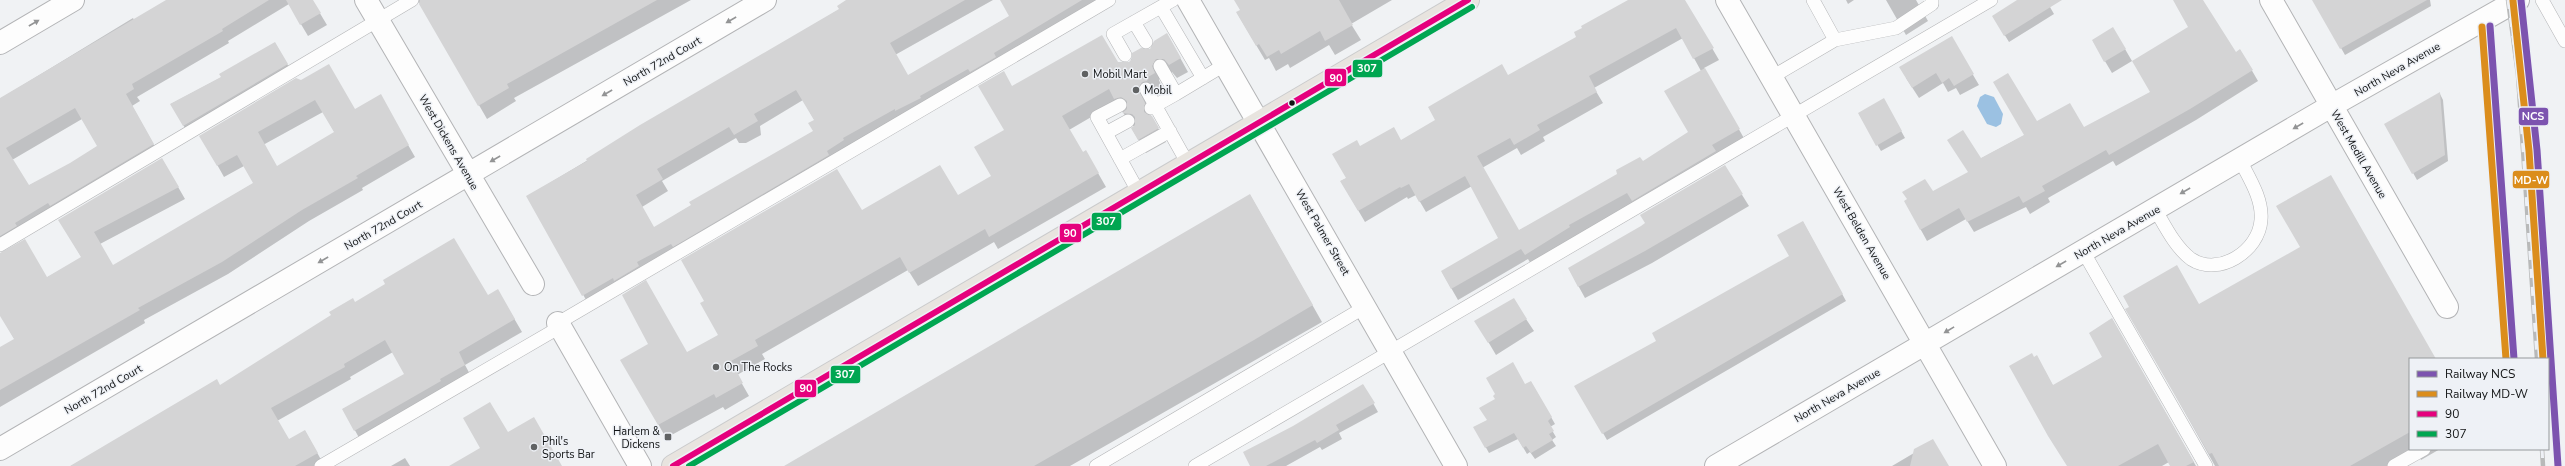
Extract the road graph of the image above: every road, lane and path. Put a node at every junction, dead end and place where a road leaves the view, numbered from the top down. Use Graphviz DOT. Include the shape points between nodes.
graph roads {
  1 [pos="73,0"];
  2 [pos="366,0"];
  3 [pos="412,0"];
  4 [pos="765,0"];
  5 [pos="1109,0"];
  6 [pos="1173,0"];
  7 [pos="1188,0"];
  8 [pos="1468,0"];
  9 [pos="1727,0"];
  10 [pos="1813,0"];
  11 [pos="1932,0"];
  12 [pos="1991,0"];
  13 [pos="2271,0"];
  14 [pos="2518,0"];
  15 [pos="2542,0"];
  16 [pos="1161,7"];
  17 [pos="378,20"];
  18 [pos="1134,22"];
  19 [pos="1835,40"];
  20 [pos="2565,41"];
  21 [pos="1146,42"];
  22 [pos="0,43"];
  23 [pos="1125,55"];
  24 [pos="1226,64"];
  25 [pos="1160,66"];
  26 [pos="1772,77"];
  27 [pos="1203,78"];
  28 [pos="1144,89"];
  29 [pos="1176,94"];
  30 [pos="1120,105"];
  31 [pos="2331,106"];
  32 [pos="1153,107"];
  33 [pos="1794,115"];
  34 [pos="1128,121"];
  35 [pos="1260,122"];
  36 [pos="1170,131"];
  37 [pos="1106,133"];
  38 [pos="1120,159"];
  39 [pos="2240,160"];
  40 [pos="1188,164"];
  41 [pos="468,174"];
  42 [pos="1139,193"];
  43 [pos="2155,209"];
  44 [pos="0,245"];
  45 [pos="2083,251"];
  46 [pos="533,284"];
  47 [pos="1365,307"];
  48 [pos="2447,307"];
  49 [pos="559,325"];
  50 [pos="1926,344"];
  51 [pos="1391,352"];
  52 [pos="0,450"];
  53 [pos="2422,450"];
  54 [pos="321,466"];
  55 [pos="640,466"];
  56 [pos="673,466"];
  57 [pos="1096,466"];
  58 [pos="1196,466"];
  59 [pos="1456,466"];
  60 [pos="1716,466"];
  61 [pos="1995,466"];
  62 [pos="2206,466"];
  63 [pos="2394,466"];
  22 -- 1 [label="street, one-way"];
  2 -- 17 [label="street, West Dickens Avenue"];
  3 -- 17 [label="lane"];
  4 -- 41 [label="street, North 72nd Court, one-way"];
  5 -- 49 [label="lane"];
  6 -- 16 [label="lane"];
  7 -- 24 [label="street, West Palmer Street"];
  8 -- 35 [label="main road"];
  9 -- 26 [label="street, West Belden Avenue"];
  10 -- 19 [label="lane"];
  11 -- 19 [label="lane" via="1932,4 1896,28"];
  12 -- 33 [label="lane"];
  13 -- 31 [label="street, West Medill Avenue"];
  14 -- 31 [label="street, North Neva Avenue"];
  15 -- 20 [label="lane"];
  16 -- 18 [label="lane"];
  16 -- 27 [label="lane"];
  17 -- 41 [label="street, West Dickens Avenue"];
  17 -- 44 [label="lane"];
  18 -- 21 [label="lane"];
  18 -- 23 [label="lane" via="1113,34"];
  19 -- 26 [label="lane"];
  24 -- 27 [label="lane"];
  24 -- 35 [label="street, West Palmer Street"];
  25 -- 29 [label="lane"];
  26 -- 33 [label="street, West Belden Avenue"];
  27 -- 29 [label="lane"];
  28 -- 32 [label="lane"];
  29 -- 32 [label="lane"];
  30 -- 37 [label="lane" via="1097,117"];
  31 -- 39 [label="street, North Neva Avenue, one-way"];
  31 -- 48 [label="street, West Medill Avenue"];
  32 -- 36 [label="lane"];
  33 -- 50 [label="street, West Belden Avenue"];
  33 -- 51 [label="lane"];
  34 -- 37 [label="lane"];
  35 -- 40 [label="main road"];
  35 -- 47 [label="street, West Palmer Street"];
  36 -- 38 [label="lane"];
  36 -- 40 [label="lane"];
  37 -- 38 [label="lane"];
  38 -- 42 [label="lane"];
  39 -- 43 [label="street, North Neva Avenue, one-way"];
  39 -- 43 [label="lane" via="2257,194 2262,219 2254,243 2244,253 2224,263 2204,265 2185,254"];
  40 -- 42 [label="main road"];
  41 -- 46 [label="street, West Dickens Avenue"];
  41 -- 52 [label="street, North 72nd Court, one-way"];
  42 -- 56 [label="main road"];
  43 -- 45 [label="street, North Neva Avenue"];
  45 -- 50 [label="street, North Neva Avenue, one-way"];
  45 -- 62 [label="lane"];
  47 -- 51 [label="street, West Palmer Street"];
  47 -- 57 [label="lane"];
  49 -- 54 [label="lane"];
  49 -- 55 [label="street"];
  50 -- 60 [label="street, North Neva Avenue"];
  50 -- 61 [label="street, West Belden Avenue"];
  51 -- 58 [label="lane"];
  51 -- 59 [label="street, West Palmer Street"];
  53 -- 63 [label="lane"];
}
